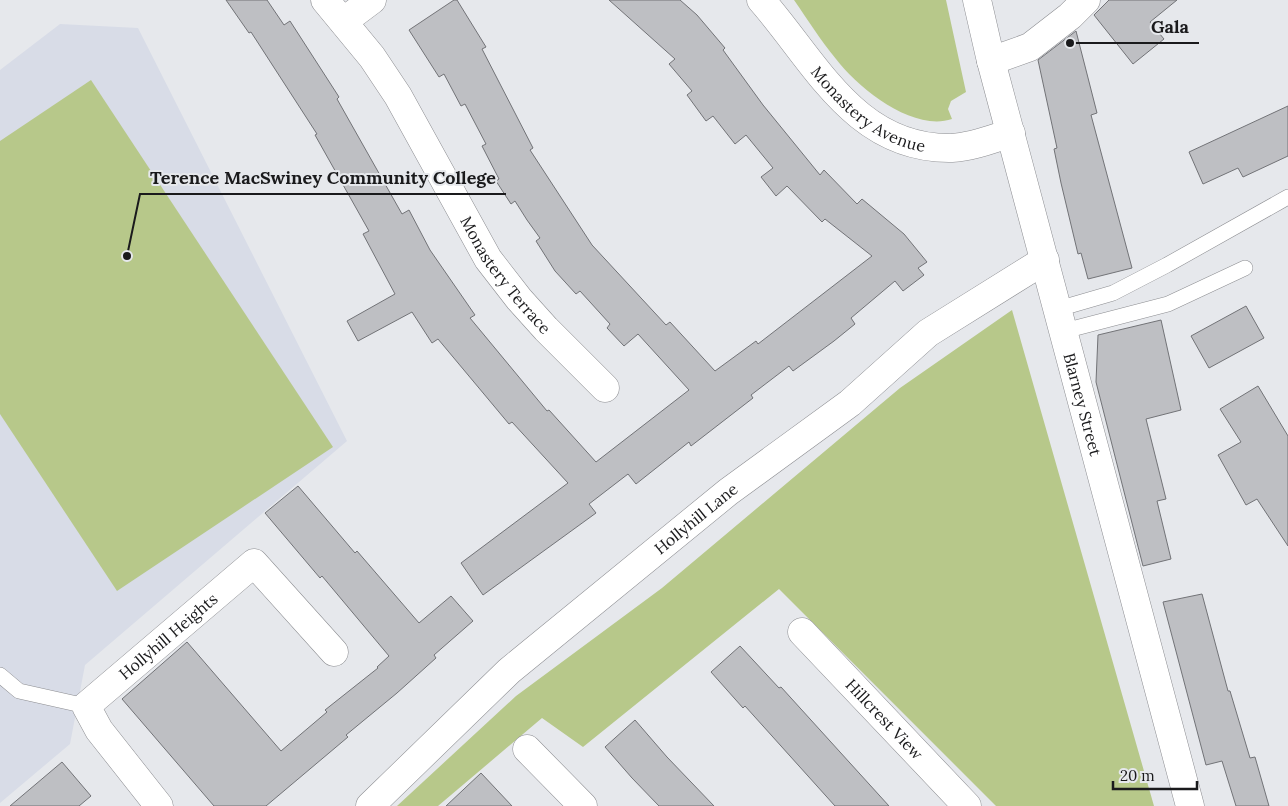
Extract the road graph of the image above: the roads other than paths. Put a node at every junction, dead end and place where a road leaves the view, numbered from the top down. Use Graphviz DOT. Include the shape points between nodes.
graph roads {
  1 [pos="325,0"];
  2 [pos="372,0"];
  3 [pos="761,0"];
  4 [pos="977,0"];
  5 [pos="1086,0"];
  6 [pos="344,21"];
  7 [pos="991,61"];
  8 [pos="1011,133"];
  9 [pos="1288,197"];
  10 [pos="1046,260"];
  11 [pos="1244,268"];
  12 [pos="1061,320"];
  13 [pos="605,388"];
  14 [pos="802,632"];
  15 [pos="334,652"];
  16 [pos="0,675"];
  17 [pos="86,706"];
  18 [pos="527,749"];
  19 [pos="159,806"];
  20 [pos="370,806"];
  21 [pos="583,806"];
  22 [pos="967,806"];
  23 [pos="1190,806"];
  1 -- 6 [label="street, Monastery Terrace"];
  2 -- 6 [label="street"];
  3 -- 8 [label="street, Monastery Avenue" via="818,73 862,118 900,138 940,148 969,145"];
  4 -- 7 [label="street, Blarney Street"];
  5 -- 7 [label="street" via="1030,47"];
  6 -- 13 [label="street, Monastery Terrace" via="398,96 488,258 519,299"];
  7 -- 8 [label="street, Blarney Street"];
  8 -- 10 [label="street, Blarney Street"];
  9 -- 12 [label="lane"];
  10 -- 12 [label="street, Blarney Street"];
  10 -- 20 [label="street, Hollyhill Lane" via="928,334 850,403 728,492 509,671"];
  11 -- 12 [label="lane" via="1168,304"];
  12 -- 23 [label="street, Blarney Street"];
  14 -- 22 [label="street, Hillcrest View"];
  15 -- 17 [label="street, Hollyhill Heights" via="254,562"];
  16 -- 17 [label="lane" via="19,691"];
  17 -- 19 [label="street" via="98,730"];
  18 -- 21 [label="street"];
}
